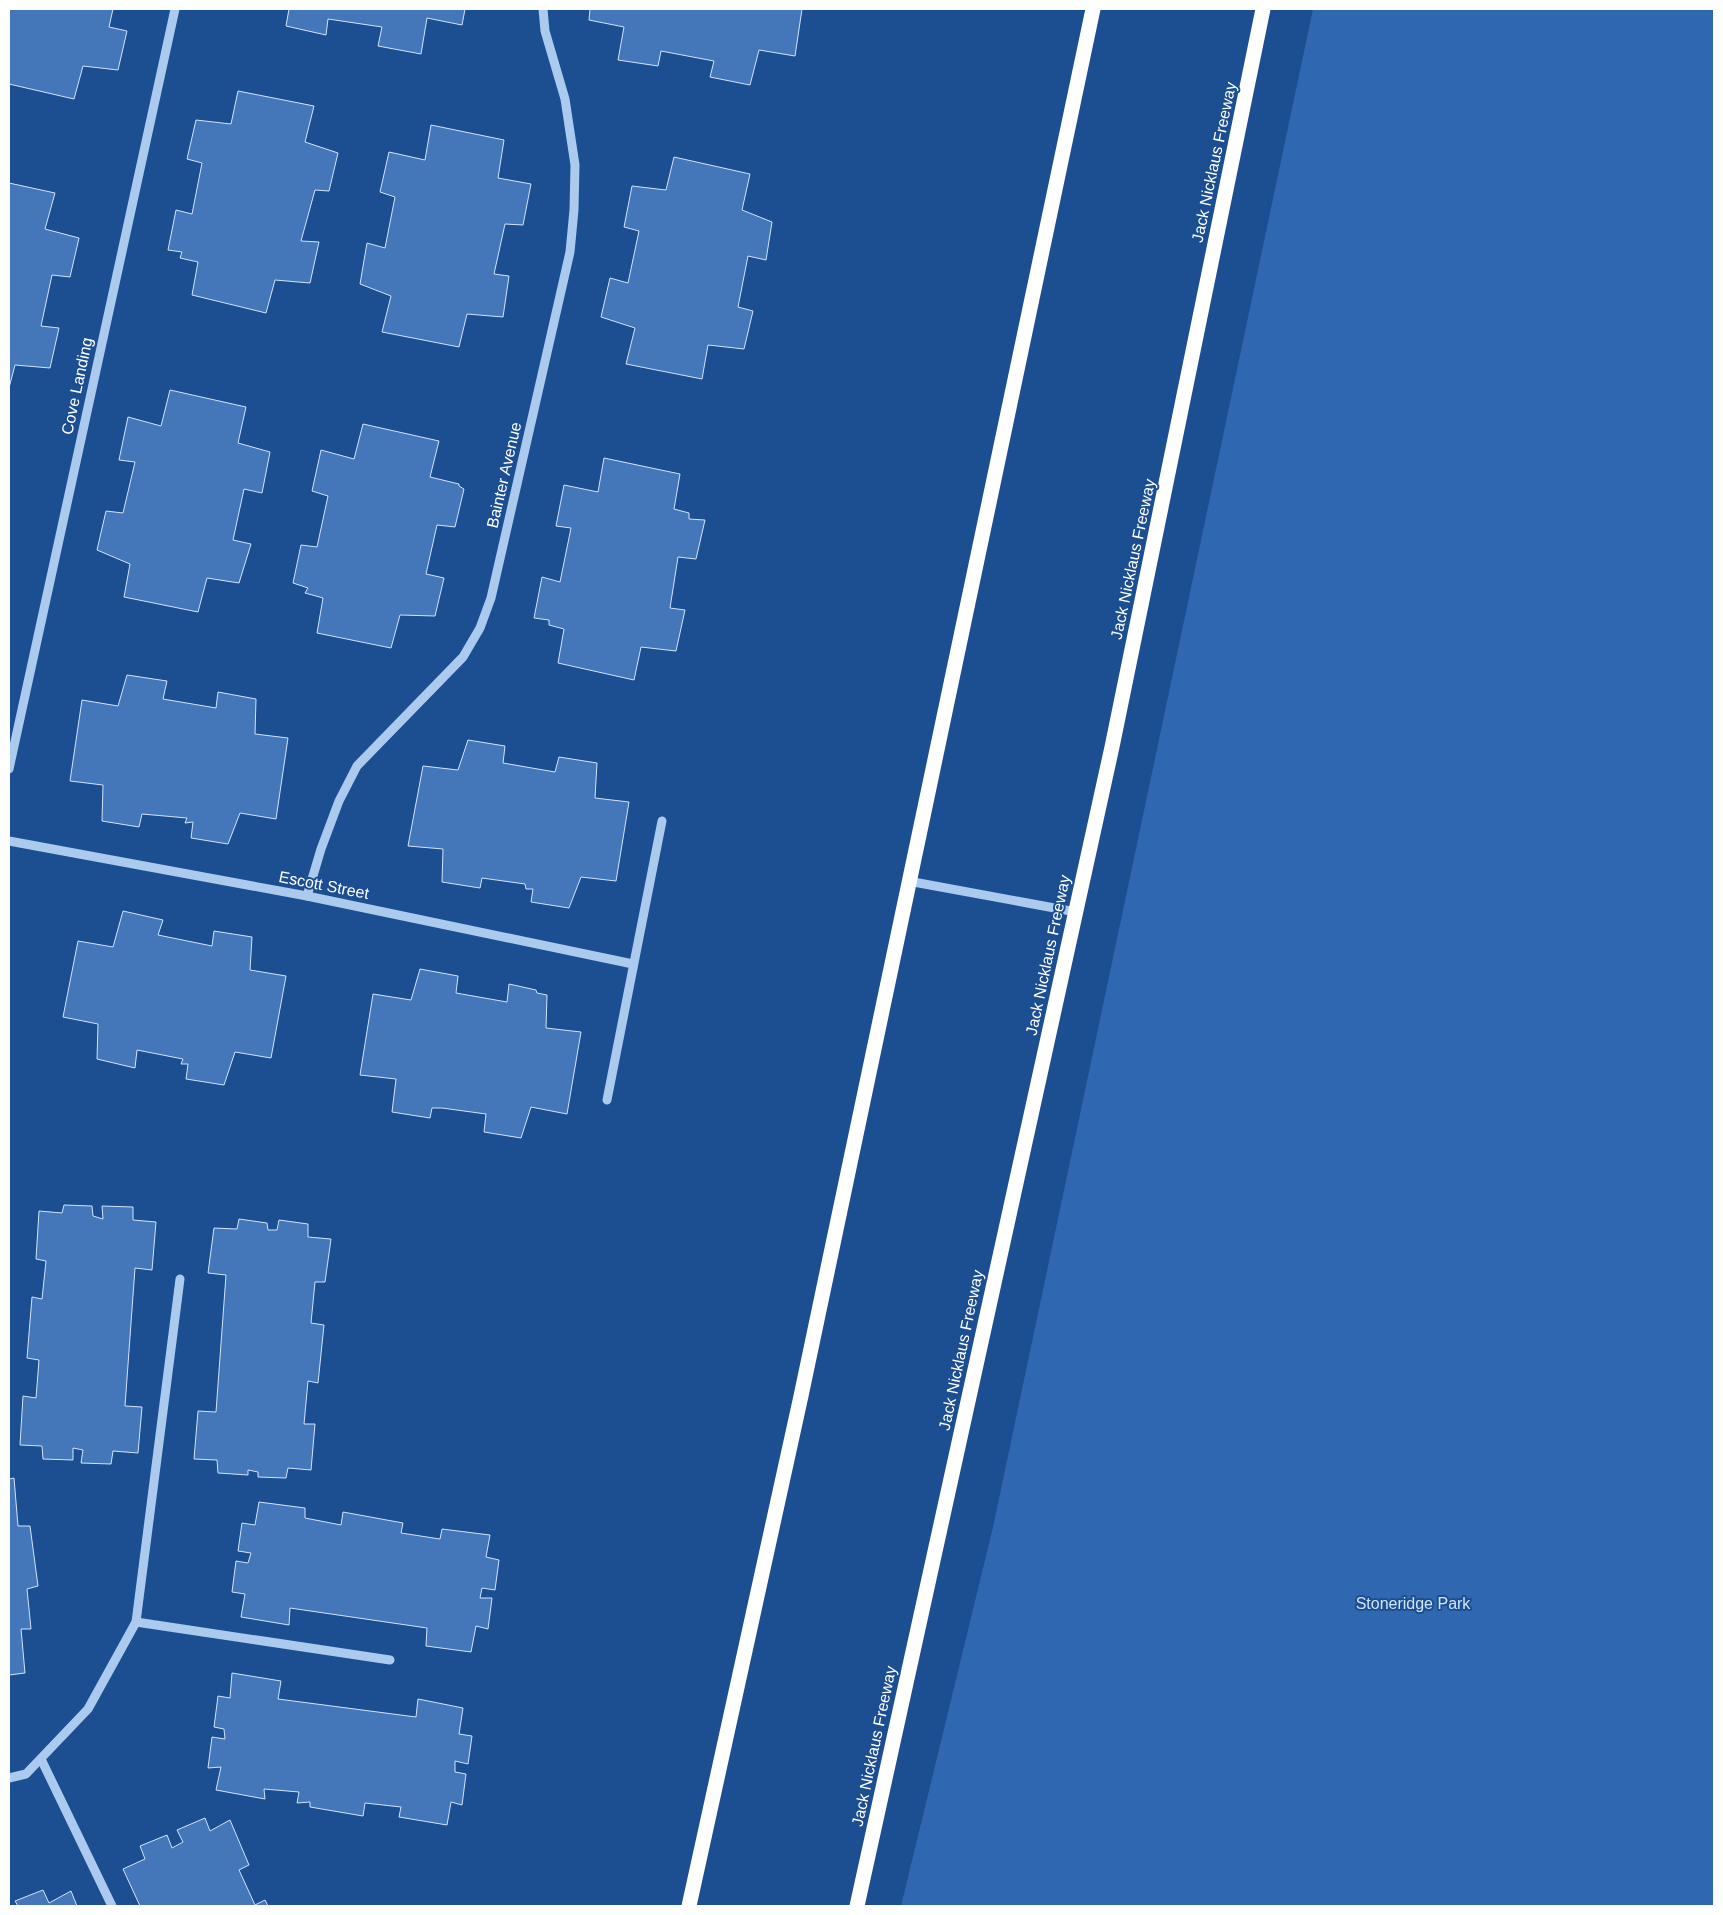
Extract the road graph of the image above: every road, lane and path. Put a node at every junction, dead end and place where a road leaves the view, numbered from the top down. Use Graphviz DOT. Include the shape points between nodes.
graph roads {
  1 [pos="175,9"];
  2 [pos="542,9"];
  3 [pos="1093,9"];
  4 [pos="1263,9"];
  5 [pos="9,769"];
  6 [pos="662,821"];
  7 [pos="9,841"];
  8 [pos="908,881"];
  9 [pos="307,896"];
  10 [pos="1076,912"];
  11 [pos="632,964"];
  12 [pos="607,1100"];
  13 [pos="180,1279"];
  14 [pos="136,1622"];
  15 [pos="390,1660"];
  16 [pos="40,1759"];
  17 [pos="9,1778"];
  18 [pos="112,1906"];
  19 [pos="689,1906"];
  20 [pos="857,1906"];
  1 -- 5 [label="street, Cove Landing"];
  2 -- 9 [label="street, Bainter Avenue" via="545,31 566,99 574,165 574,210 570,252 491,598 480,628 463,656 357,766 339,801"];
  3 -- 8 [label="highway"];
  4 -- 10 [label="highway, Jack Nicklaus Freeway"];
  6 -- 11 [label="street"];
  7 -- 9 [label="street, Escott Street"];
  8 -- 10 [label="street"];
  8 -- 19 [label="highway" via="801,1396"];
  9 -- 11 [label="street, Escott Street"];
  10 -- 20 [label="highway, Jack Nicklaus Freeway"];
  11 -- 12 [label="street"];
  13 -- 14 [label="street"];
  14 -- 15 [label="street"];
  14 -- 16 [label="street" via="88,1709"];
  16 -- 17 [label="street" via="26,1774"];
  16 -- 18 [label="street"];
}
